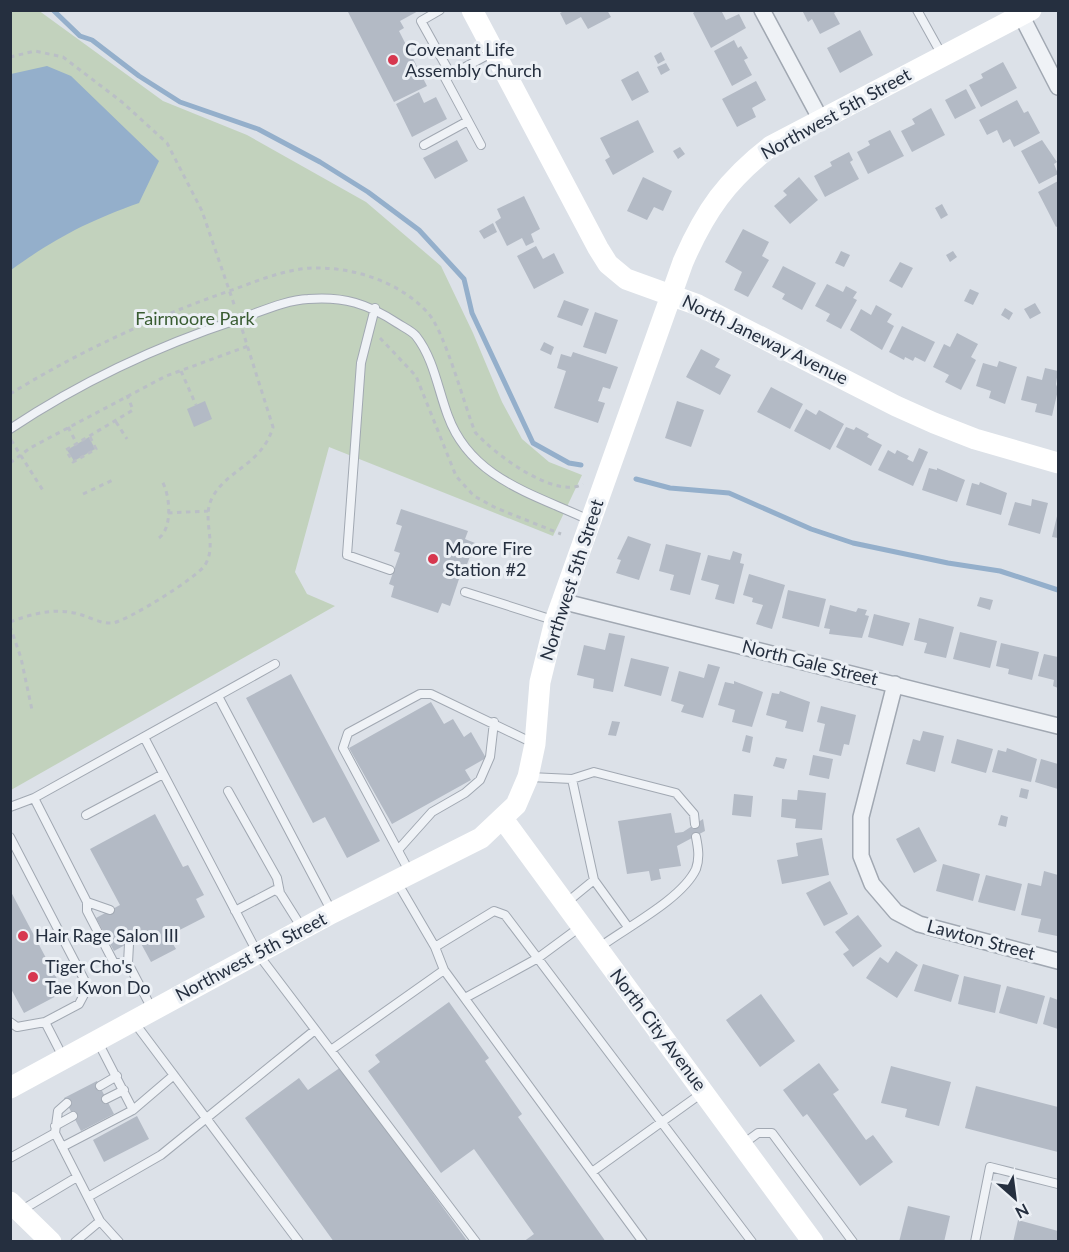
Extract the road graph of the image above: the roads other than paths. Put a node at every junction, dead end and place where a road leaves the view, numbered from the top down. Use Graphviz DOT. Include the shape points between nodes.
graph roads {
  1 [pos="440,10"];
  2 [pos="472,10"];
  3 [pos="762,10"];
  4 [pos="917,10"];
  5 [pos="1026,13"];
  6 [pos="494,51"];
  7 [pos="942,57"];
  8 [pos="451,75"];
  9 [pos="1059,87"];
  10 [pos="821,120"];
  11 [pos="468,121"];
  12 [pos="424,145"];
  13 [pos="481,145"];
  14 [pos="672,295"];
  15 [pos="375,308"];
  16 [pos="10,429"];
  17 [pos="1059,463"];
  18 [pos="590,520"];
  19 [pos="390,570"];
  20 [pos="465,592"];
  21 [pos="561,601"];
  22 [pos="555,621"];
  23 [pos="275,664"];
  24 [pos="895,684"];
  25 [pos="219,696"];
  26 [pos="494,723"];
  27 [pos="1059,726"];
  28 [pos="144,737"];
  29 [pos="535,744"];
  30 [pos="163,774"];
  31 [pos="528,777"];
  32 [pos="572,779"];
  33 [pos="228,791"];
  34 [pos="34,798"];
  35 [pos="10,807"];
  36 [pos="86,815"];
  37 [pos="503,819"];
  38 [pos="695,824"];
  39 [pos="10,837"];
  40 [pos="696,837"];
  41 [pos="398,849"];
  42 [pos="404,877"];
  43 [pos="594,880"];
  44 [pos="280,893"];
  45 [pos="87,902"];
  46 [pos="565,904"];
  47 [pos="110,910"];
  48 [pos="236,911"];
  49 [pos="332,913"];
  50 [pos="581,926"];
  51 [pos="628,927"];
  52 [pos="303,929"];
  53 [pos="129,944"];
  54 [pos="435,947"];
  55 [pos="597,949"];
  56 [pos="258,954"];
  57 [pos="538,958"];
  58 [pos="1059,961"];
  59 [pos="128,963"];
  60 [pos="444,970"];
  61 [pos="465,998"];
  62 [pos="153,1011"];
  63 [pos="134,1021"];
  64 [pos="45,1022"];
  65 [pos="10,1023"];
  66 [pos="315,1030"];
  67 [pos="97,1041"];
  68 [pos="331,1050"];
  69 [pos="64,1059"];
  70 [pos="174,1075"];
  71 [pos="117,1076"];
  72 [pos="100,1086"];
  73 [pos="10,1088"];
  74 [pos="124,1090"];
  75 [pos="704,1092"];
  76 [pos="106,1099"];
  77 [pos="67,1103"];
  78 [pos="134,1110"];
  79 [pos="73,1116"];
  80 [pos="205,1117"];
  81 [pos="663,1124"];
  82 [pos="55,1130"];
  83 [pos="742,1144"];
  84 [pos="62,1147"];
  85 [pos="10,1158"];
  86 [pos="592,1172"];
  87 [pos="77,1177"];
  88 [pos="1059,1184"];
  89 [pos="88,1197"];
  90 [pos="15,1207"];
  91 [pos="100,1221"];
  92 [pos="51,1242"];
  93 [pos="75,1242"];
  94 [pos="119,1242"];
  95 [pos="299,1242"];
  96 [pos="476,1242"];
  97 [pos="643,1242"];
  98 [pos="752,1242"];
  99 [pos="813,1242"];
  100 [pos="853,1242"];
  101 [pos="975,1242"];
  1 -- 8 [label="lane" via="421,21"];
  2 -- 6 [label="street, North Janeway Avenue"];
  3 -- 10 [label="street"];
  4 -- 7 [label="lane"];
  5 -- 7 [label="street, Northwest 5th Street"];
  5 -- 9 [label="street"];
  6 -- 8 [label="lane"];
  6 -- 14 [label="street, North Janeway Avenue" via="608,264 626,279"];
  7 -- 10 [label="street, Northwest 5th Street"];
  8 -- 11 [label="lane" via="445,78"];
  10 -- 14 [label="street, Northwest 5th Street" via="771,146 733,179 699,225"];
  11 -- 12 [label="lane"];
  11 -- 13 [label="lane"];
  14 -- 17 [label="street, North Janeway Avenue" via="698,304 905,410 975,439"];
  14 -- 18 [label="street, Northwest 5th Street"];
  15 -- 16 [label="lane" via="351,299 306,299 181,338 52,401"];
  15 -- 18 [label="lane" via="416,336 433,368 456,436 475,462 503,480"];
  15 -- 19 [label="lane" via="361,363 347,555"];
  18 -- 21 [label="street, Northwest 5th Street"];
  20 -- 22 [label="lane"];
  21 -- 22 [label="street, Northwest 5th Street"];
  21 -- 24 [label="street, North Gale Street"];
  22 -- 29 [label="street, Northwest 5th Street" via="540,682"];
  23 -- 25 [label="lane"];
  24 -- 27 [label="street, North Gale Street"];
  24 -- 58 [label="street, Lawton Street" via="861,817 861,856 872,884 896,912 919,924"];
  25 -- 28 [label="lane"];
  25 -- 49 [label="lane"];
  26 -- 29 [label="lane"];
  26 -- 41 [label="lane" via="490,757 480,780 432,812"];
  26 -- 41 [label="lane" via="431,694 420,694 348,733 343,748"];
  28 -- 30 [label="lane"];
  28 -- 34 [label="lane"];
  29 -- 31 [label="street, Northwest 5th Street"];
  30 -- 36 [label="lane"];
  30 -- 48 [label="lane"];
  31 -- 32 [label="lane"];
  31 -- 37 [label="street, Northwest 5th Street" via="516,805"];
  32 -- 38 [label="lane" via="594,772 676,793 693,814"];
  32 -- 43 [label="lane"];
  33 -- 44 [label="lane" via="277,878"];
  34 -- 35 [label="lane"];
  34 -- 45 [label="lane"];
  37 -- 42 [label="street, Northwest 5th Street" via="481,838"];
  37 -- 46 [label="street, North City Avenue"];
  39 -- 64 [label="lane" via="88,987 79,1004"];
  40 -- 51 [label="lane" via="696,869 678,891"];
  41 -- 42 [label="lane"];
  42 -- 49 [label="street, Northwest 5th Street"];
  42 -- 54 [label="lane"];
  43 -- 46 [label="lane"];
  43 -- 51 [label="lane"];
  44 -- 48 [label="lane" via="275,890"];
  44 -- 52 [label="lane"];
  45 -- 47 [label="lane"];
  45 -- 59 [label="lane" via="87,911 114,963"];
  46 -- 50 [label="street, North City Avenue"];
  48 -- 56 [label="lane"];
  49 -- 52 [label="street, Northwest 5th Street"];
  50 -- 55 [label="street, North City Avenue"];
  50 -- 57 [label="lane"];
  51 -- 55 [label="lane"];
  52 -- 56 [label="street, Northwest 5th Street"];
  53 -- 59 [label="lane"];
  54 -- 57 [label="lane" via="494,911 505,915"];
  54 -- 60 [label="lane"];
  55 -- 75 [label="street, North City Avenue"];
  56 -- 62 [label="street, Northwest 5th Street"];
  56 -- 66 [label="lane"];
  57 -- 61 [label="lane"];
  57 -- 81 [label="lane"];
  59 -- 62 [label="lane"];
  60 -- 61 [label="lane"];
  60 -- 68 [label="lane"];
  61 -- 86 [label="lane"];
  62 -- 63 [label="street, Northwest 5th Street"];
  63 -- 67 [label="street, Northwest 5th Street"];
  63 -- 70 [label="lane"];
  64 -- 65 [label="lane" via="17,1027"];
  64 -- 69 [label="lane"];
  66 -- 68 [label="lane"];
  66 -- 80 [label="lane"];
  67 -- 69 [label="street, Northwest 5th Street"];
  67 -- 71 [label="lane"];
  68 -- 96 [label="lane"];
  69 -- 73 [label="street, Northwest 5th Street"];
  70 -- 78 [label="lane"];
  70 -- 80 [label="lane"];
  71 -- 72 [label="lane"];
  71 -- 74 [label="lane"];
  74 -- 76 [label="lane"];
  74 -- 78 [label="lane"];
  75 -- 81 [label="lane"];
  75 -- 83 [label="street, North City Avenue"];
  77 -- 82 [label="lane" via="58,1111"];
  78 -- 84 [label="lane"];
  79 -- 82 [label="lane"];
  80 -- 89 [label="lane" via="160,1155"];
  80 -- 95 [label="lane"];
  81 -- 86 [label="lane"];
  81 -- 98 [label="lane"];
  82 -- 84 [label="lane"];
  82 -- 85 [label="lane"];
  83 -- 99 [label="street, North City Avenue"];
  83 -- 100 [label="lane" via="758,1133 772,1133"];
  84 -- 87 [label="lane"];
  86 -- 97 [label="lane"];
  87 -- 89 [label="lane"];
  87 -- 90 [label="lane"];
  88 -- 101 [label="lane" via="990,1167"];
  89 -- 91 [label="lane"];
  90 -- 92 [label="street"];
  91 -- 93 [label="lane"];
  91 -- 94 [label="lane"];
}
